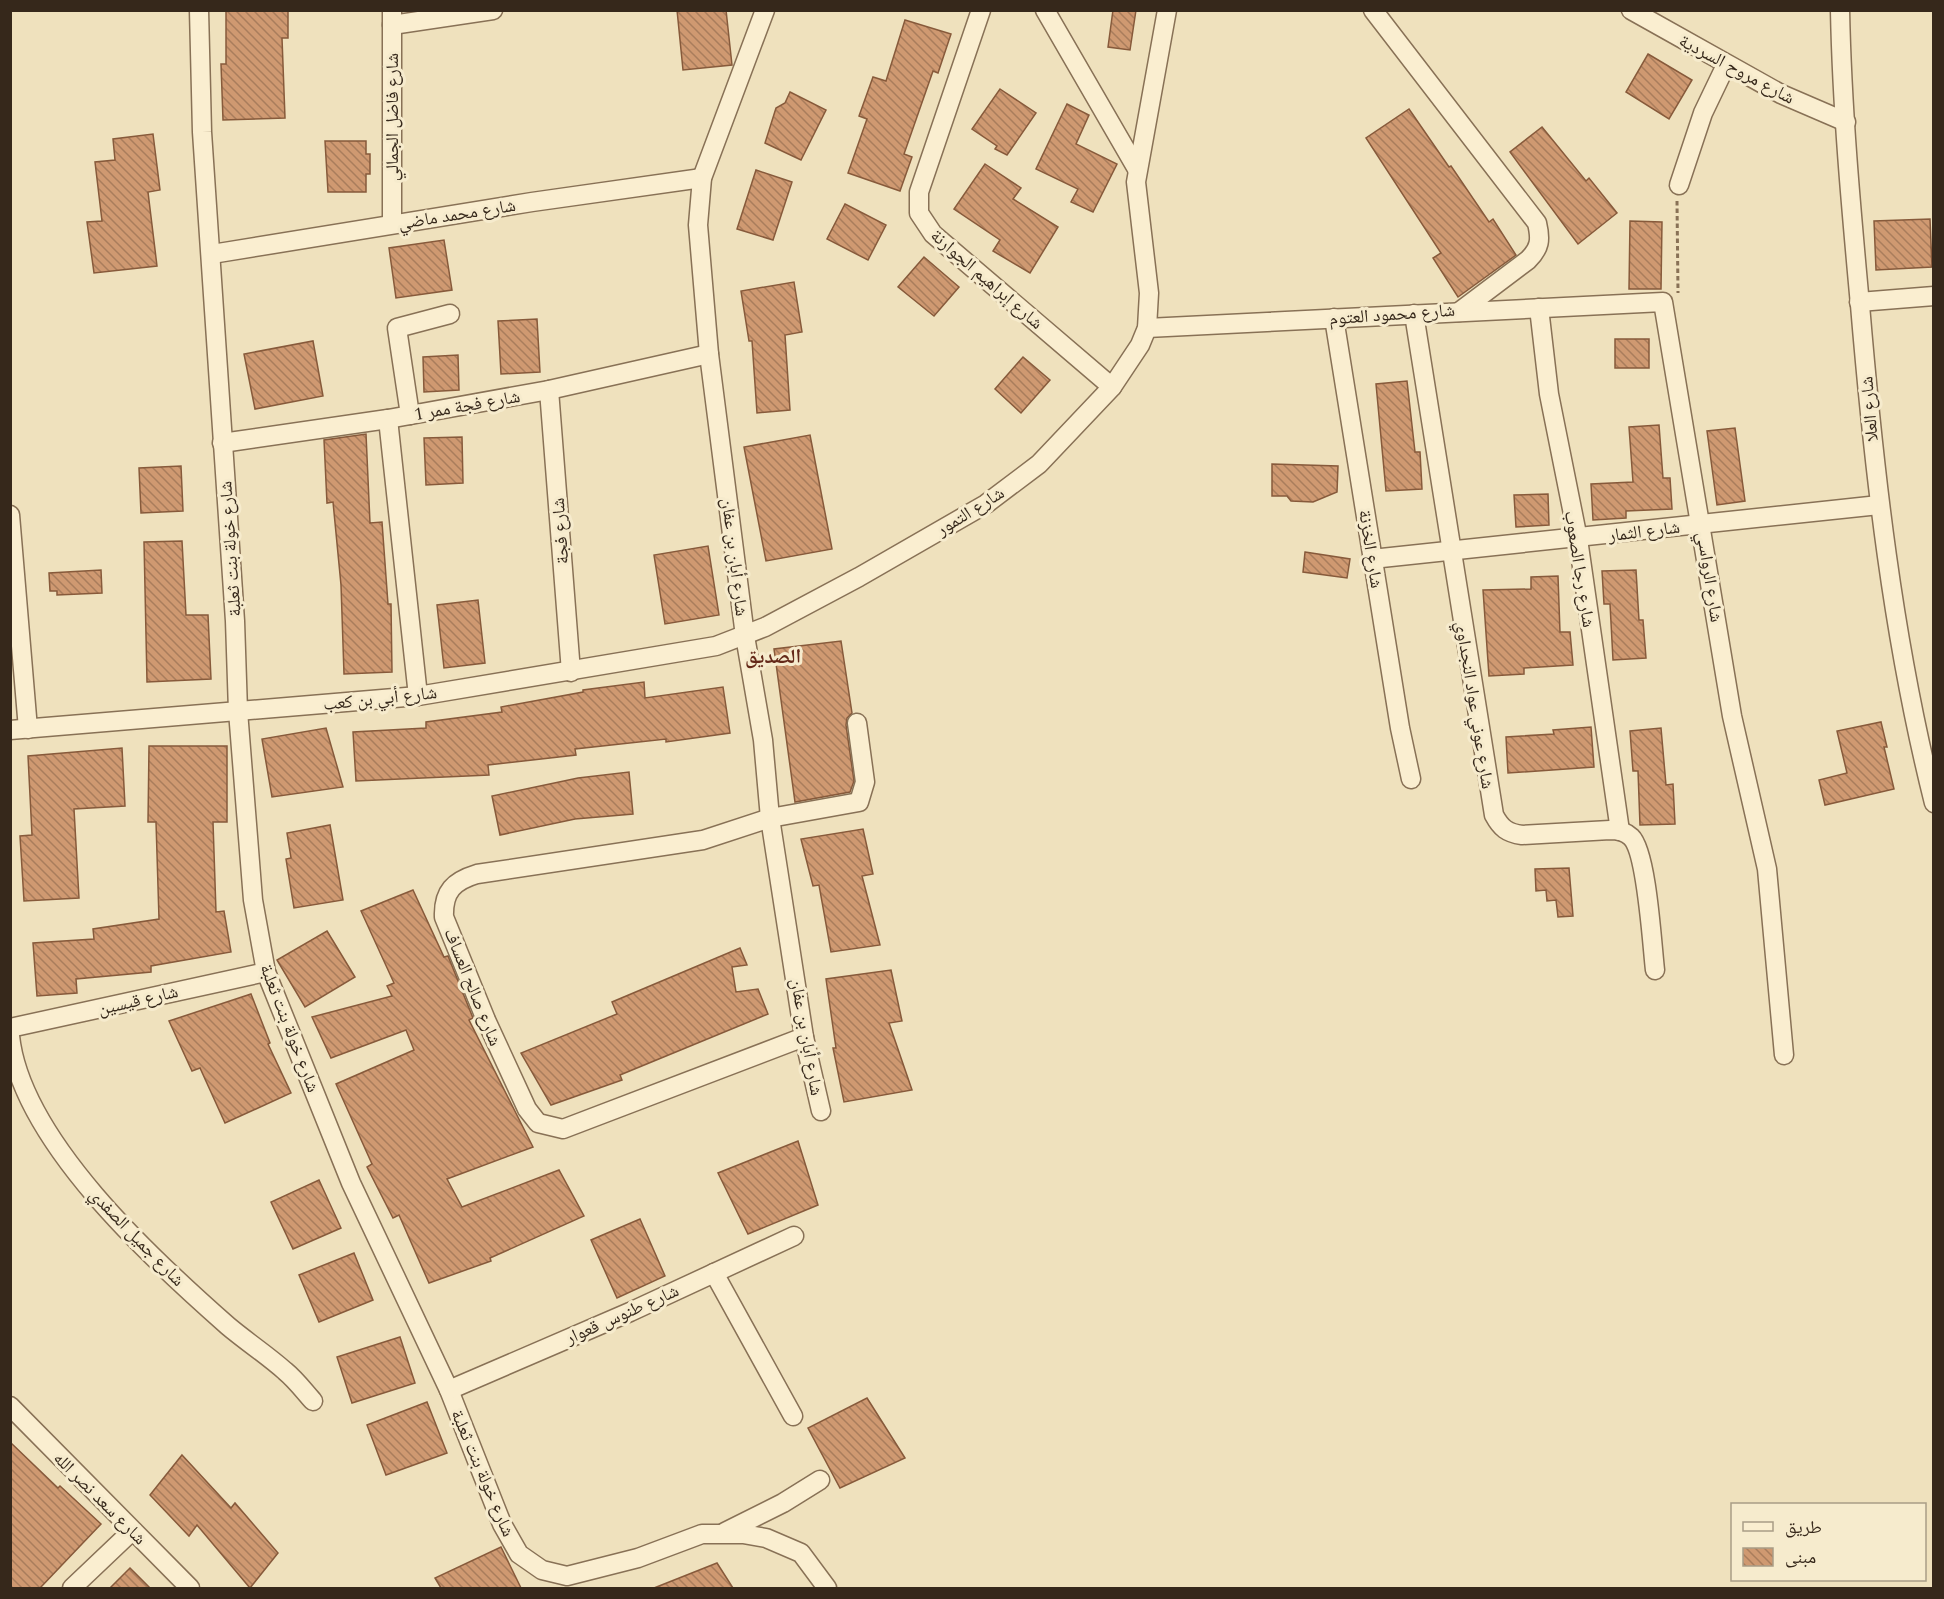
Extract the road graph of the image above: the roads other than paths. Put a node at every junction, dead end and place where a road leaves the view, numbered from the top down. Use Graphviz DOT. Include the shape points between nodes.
graph roads {
  1 [pos="199,10"];
  2 [pos="493,10"];
  3 [pos="765,10"];
  4 [pos="981,10"];
  5 [pos="1045,10"];
  6 [pos="1167,10"];
  7 [pos="1373,10"];
  8 [pos="1631,10"];
  9 [pos="1840,10"];
  10 [pos="392,18"];
  11 [pos="1726,65"];
  12 [pos="1846,122"];
  13 [pos="1137,169"];
  14 [pos="702,178"];
  15 [pos="1679,185"];
  16 [pos="392,224"];
  17 [pos="212,254"];
  18 [pos="1934,296"];
  19 [pos="1859,302"];
  20 [pos="1539,308"];
  21 [pos="1459,312"];
  22 [pos="450,314"];
  23 [pos="1414,314"];
  24 [pos="1334,318"];
  25 [pos="1147,328"];
  26 [pos="709,354"];
  27 [pos="1112,387"];
  28 [pos="549,390"];
  29 [pos="410,415"];
  30 [pos="388,418"];
  31 [pos="222,443"];
  32 [pos="1879,506"];
  33 [pos="10,515"];
  34 [pos="11,522"];
  35 [pos="1701,524"];
  36 [pos="1578,539"];
  37 [pos="1450,550"];
  38 [pos="1372,559"];
  39 [pos="745,636"];
  40 [pos="571,672"];
  41 [pos="418,696"];
  42 [pos="238,711"];
  43 [pos="857,723"];
  44 [pos="19,730"];
  45 [pos="1411,779"];
  46 [pos="1934,803"];
  47 [pos="770,818"];
  48 [pos="1620,831"];
  49 [pos="1655,970"];
  50 [pos="266,972"];
  51 [pos="10,1028"];
  52 [pos="10,1036"];
  53 [pos="804,1036"];
  54 [pos="1784,1055"];
  55 [pos="821,1111"];
  56 [pos="794,1236"];
  57 [pos="714,1273"];
  58 [pos="449,1390"];
  59 [pos="313,1401"];
  60 [pos="10,1406"];
  61 [pos="793,1416"];
  62 [pos="820,1480"];
  63 [pos="132,1531"];
  64 [pos="725,1532"];
  65 [pos="72,1588"];
  66 [pos="190,1588"];
  67 [pos="827,1588"];
  1 -- 17 [label="street, شارع خولة بنت ثعلبة"];
  2 -- 10 [label="street"];
  3 -- 14 [label="street, شارع أبان بن عفان"];
  4 -- 27 [label="street, شارع إبراهيم الجوارنة" via="919,192 919,213 933,234"];
  5 -- 13 [label="street"];
  6 -- 13 [label="street"];
  7 -- 21 [label="street, شارع محمود العتوم" via="1537,223 1537,250"];
  8 -- 11 [label="street, شارع مروح السردية"];
  9 -- 12 [label="street, شارع العلا"];
  10 -- 16 [label="street, شارع فاضل الجمالي"];
  11 -- 12 [label="street, شارع مروح السردية"];
  11 -- 15 [label="street" via="1703,113"];
  12 -- 19 [label="street, شارع العلا"];
  13 -- 25 [label="street" via="1137,201 1149,293"];
  14 -- 16 [label="street, شارع محمد ماضي"];
  14 -- 26 [label="street, شارع أبان بن عفان" via="698,225"];
  16 -- 17 [label="street, شارع محمد ماضي"];
  17 -- 31 [label="street, شارع خولة بنت ثعلبة"];
  18 -- 19 [label="street"];
  19 -- 32 [label="street, شارع العلا"];
  20 -- 21 [label="street"];
  20 -- 35 [label="street, شارع الرواسي" via="1663,302"];
  20 -- 36 [label="street, شارع رجا الصعوب" via="1550,394"];
  21 -- 23 [label="street, شارع محمود العتوم"];
  22 -- 29 [label="street" via="397,328"];
  23 -- 24 [label="street, شارع محمود العتوم"];
  23 -- 37 [label="street, شارع عوني عواد النجداوي"];
  24 -- 25 [label="street, شارع محمود العتوم"];
  24 -- 38 [label="street, شارع الخزنة"];
  25 -- 27 [label="street, شارع التمور"];
  26 -- 28 [label="street, شارع فجة ممر 1"];
  26 -- 39 [label="street, شارع أبان بن عفان"];
  27 -- 39 [label="street, شارع التمور" via="1039,464 986,504 859,578"];
  28 -- 29 [label="street, شارع فجة ممر 1"];
  28 -- 40 [label="street, شارع فجة"];
  29 -- 30 [label="street, شارع فجة ممر 1"];
  30 -- 31 [label="street, شارع فجة ممر 1"];
  30 -- 41 [label="street"];
  31 -- 42 [label="street, شارع خولة بنت ثعلبة"];
  32 -- 35 [label="street, شارع الثمار"];
  32 -- 46 [label="street, شارع العلا" via="1913,709"];
  33 -- 34 [label="street"];
  34 -- 44 [label="street"];
  35 -- 36 [label="street, شارع الثمار"];
  35 -- 54 [label="street, شارع الرواسي" via="1732,716 1767,869"];
  36 -- 37 [label="street, شارع الثمار"];
  36 -- 48 [label="street, شارع رجا الصعوب"];
  37 -- 38 [label="street, شارع الثمار"];
  37 -- 48 [label="street, شارع عوني عواد النجداوي" via="1490,801 1500,827 1522,835"];
  38 -- 45 [label="street, شارع الخزنة"];
  39 -- 40 [label="street, شارع أبي بن كعب" via="716,646"];
  39 -- 47 [label="street, شارع أبان بن عفان" via="763,740"];
  40 -- 41 [label="street, شارع أبي بن كعب"];
  41 -- 42 [label="street, شارع أبي بن كعب"];
  42 -- 44 [label="street, شارع أبي بن كعب"];
  42 -- 50 [label="street, شارع خولة بنت ثعلبة" via="253,900"];
  43 -- 47 [label="street, شارع صالح العساف" via="865,782 859,802"];
  47 -- 53 [label="street, شارع أبان بن عفان"];
  47 -- 53 [label="street, شارع صالح العساف" via="703,840 460,879 451,887 444,917 513,1084 531,1117 546,1127 563,1129"];
  48 -- 49 [label="street" via="1630,836 1641,856"];
  50 -- 51 [label="street, شارع قيسين"];
  50 -- 58 [label="street, شارع خولة بنت ثعلبة" via="351,1183"];
  52 -- 59 [label="street, شارع جميل الصفدي" via="12,1052 34,1107 69,1164 129,1233 182,1285 287,1372"];
  53 -- 55 [label="street, شارع أبان بن عفان"];
  56 -- 57 [label="street, شارع طنوس قعوار"];
  57 -- 58 [label="street, شارع طنوس قعوار"];
  57 -- 61 [label="street"];
  58 -- 64 [label="street, شارع خولة بنت ثعلبة" via="501,1524 529,1563 567,1576 638,1558 702,1534"];
  60 -- 63 [label="street, شارع سعد نصر الله"];
  62 -- 64 [label="street"];
  63 -- 65 [label="street"];
  63 -- 66 [label="street, شارع سعد نصر الله"];
  64 -- 67 [label="street, شارع خولة بنت ثعلبة" via="766,1538 801,1553"];
}
